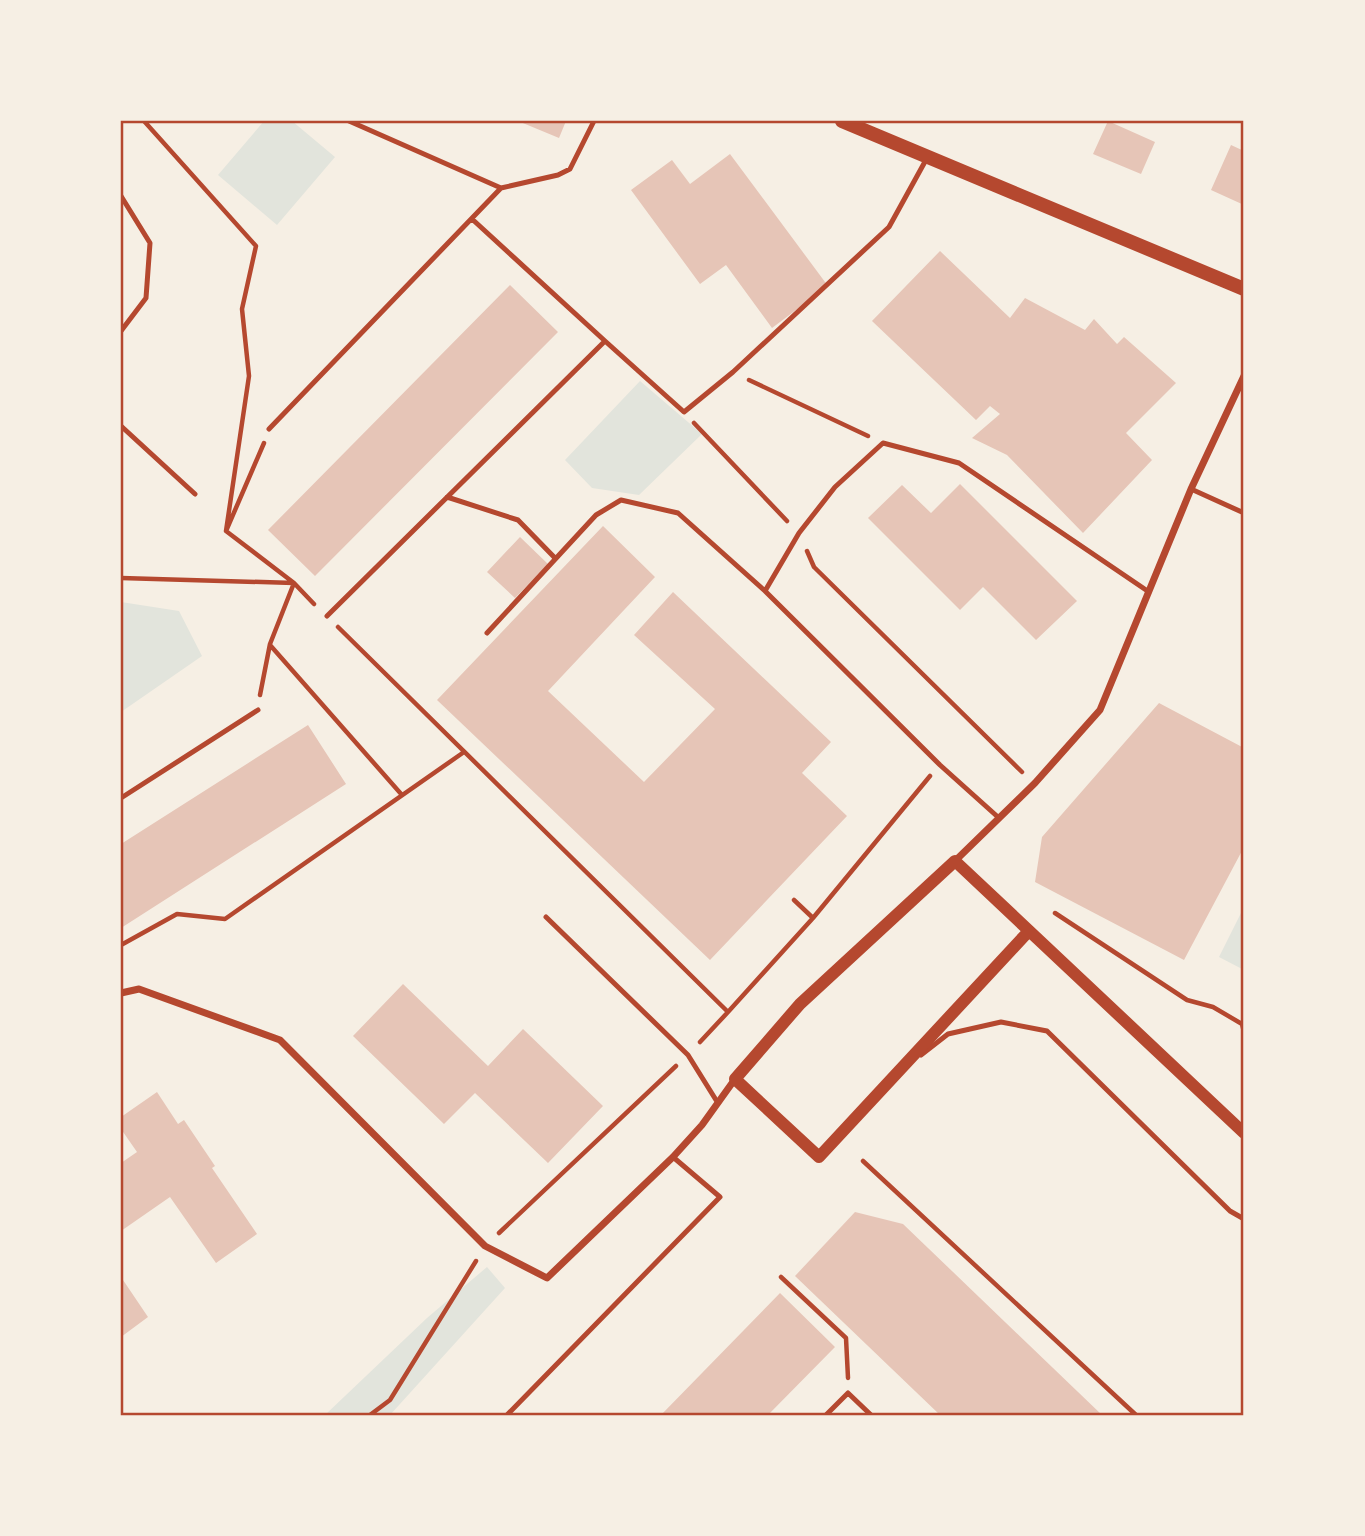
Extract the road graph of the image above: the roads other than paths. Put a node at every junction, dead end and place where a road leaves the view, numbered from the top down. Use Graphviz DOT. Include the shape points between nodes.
graph roads {
  1 [pos="349,121"];
  2 [pos="594,121"];
  3 [pos="848,122"];
  4 [pos="928,158"];
  5 [pos="501,188"];
  6 [pos="121,196"];
  7 [pos="472,219"];
  8 [pos="1244,289"];
  9 [pos="121,331"];
  10 [pos="605,341"];
  11 [pos="1244,376"];
  12 [pos="121,426"];
  13 [pos="269,429"];
  14 [pos="1191,489"];
  15 [pos="195,494"];
  16 [pos="447,497"];
  17 [pos="1244,513"];
  18 [pos="555,558"];
  19 [pos="765,591"];
  20 [pos="1149,592"];
  21 [pos="327,617"];
  22 [pos="487,633"];
  23 [pos="258,710"];
  24 [pos="121,798"];
  25 [pos="999,818"];
  26 [pos="955,861"];
  27 [pos="547,917"];
  28 [pos="1028,932"];
  29 [pos="121,993"];
  30 [pos="901,1069"];
  31 [pos="735,1079"];
  32 [pos="716,1100"];
  33 [pos="1244,1132"];
  34 [pos="673,1157"];
  35 [pos="1244,1219"];
  36 [pos="507,1415"];
  37 [pos="826,1415"];
  38 [pos="871,1415"];
  1 -- 5 [label="lane"];
  2 -- 5 [label="lane" via="570,169"];
  3 -- 4 [label="main road"];
  4 -- 8 [label="main road"];
  4 -- 10 [label="lane" via="890,227 684,412"];
  5 -- 7 [label="lane"];
  6 -- 9 [label="lane" via="150,243 146,298"];
  7 -- 10 [label="lane"];
  7 -- 13 [label="lane"];
  10 -- 16 [label="lane"];
  11 -- 14 [label="street"];
  12 -- 15 [label="lane"];
  14 -- 17 [label="lane"];
  14 -- 20 [label="street"];
  16 -- 18 [label="lane" via="518,520"];
  16 -- 21 [label="lane"];
  18 -- 19 [label="lane" via="596,515 621,500 678,513"];
  18 -- 22 [label="lane"];
  19 -- 20 [label="lane" via="799,533 835,487 883,443 959,463"];
  19 -- 25 [label="lane"];
  20 -- 25 [label="street" via="1100,710"];
  23 -- 24 [label="lane"];
  25 -- 26 [label="street"];
  26 -- 28 [label="street"];
  26 -- 31 [label="street" via="800,1004"];
  27 -- 32 [label="lane" via="688,1055"];
  28 -- 30 [label="street"];
  28 -- 33 [label="street"];
  29 -- 34 [label="street" via="139,989 280,1040 485,1245 547,1278"];
  30 -- 31 [label="street" via="819,1157"];
  30 -- 35 [label="lane" via="948,1034 1001,1022 1047,1031 1230,1211"];
  31 -- 32 [label="street"];
  32 -- 34 [label="street" via="702,1125"];
  34 -- 36 [label="lane" via="720,1197"];
  37 -- 38 [label="lane" via="848,1393"];
}
